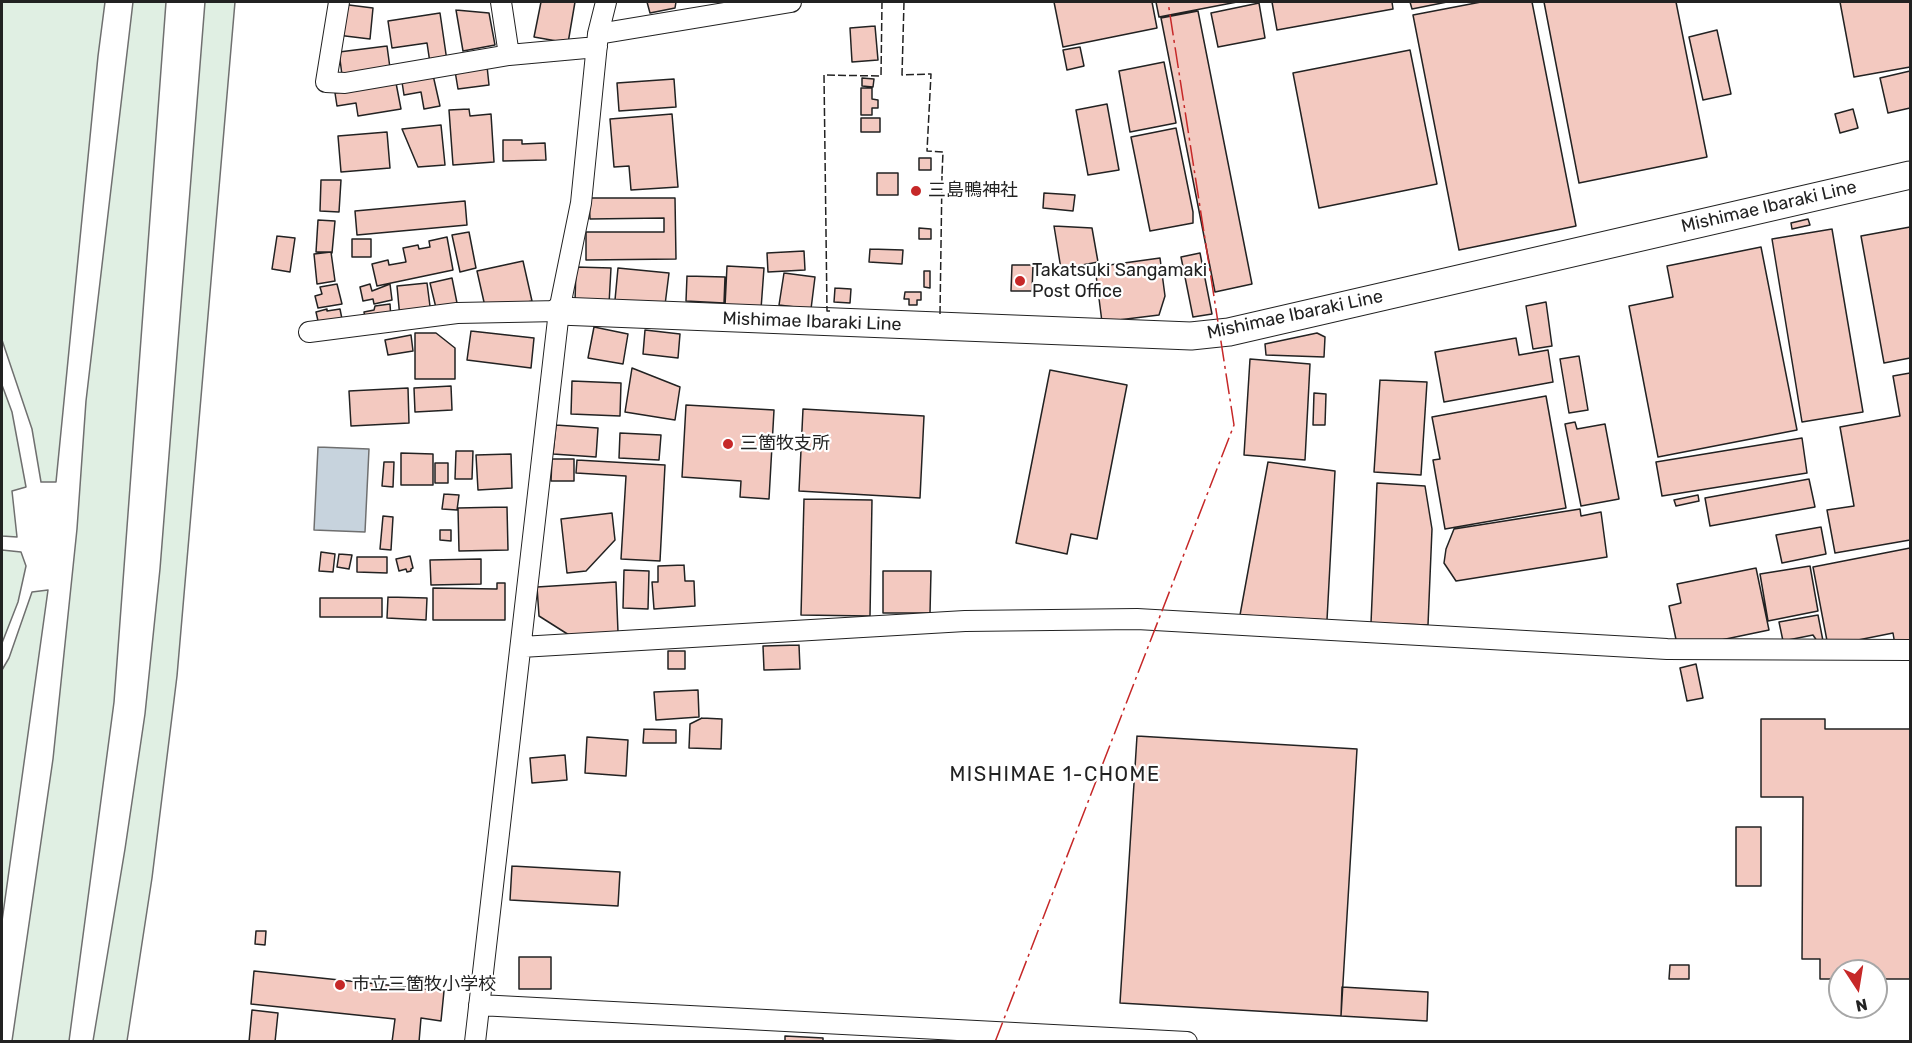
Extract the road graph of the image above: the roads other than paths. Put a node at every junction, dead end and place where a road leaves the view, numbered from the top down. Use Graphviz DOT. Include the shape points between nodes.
graph roads {
  1 [pos="339,2"];
  2 [pos="501,2"];
  3 [pos="606,2"];
  4 [pos="791,2"];
  5 [pos="598,40"];
  6 [pos="509,55"];
  7 [pos="1911,175"];
  8 [pos="559,311"];
  9 [pos="309,332"];
  10 [pos="520,647"];
  11 [pos="1911,650"];
  12 [pos="479,1005"];
  13 [pos="475,1041"];
  14 [pos="1187,1041"];
  1 -- 6 [label="street" via="326,82 345,83"];
  2 -- 6 [label="street"];
  3 -- 5 [label="street"];
  4 -- 5 [label="street"];
  5 -- 6 [label="street"];
  5 -- 8 [label="street" via="581,203"];
  7 -- 8 [label="main road, Mishimae Ibaraki Line" via="1240,329 1191,336"];
  8 -- 9 [label="street" via="457,313"];
  8 -- 10 [label="street"];
  10 -- 11 [label="street" via="965,621 1137,620 1667,649"];
  10 -- 12 [label="street"];
  12 -- 13 [label="street"];
  12 -- 14 [label="street"];
}
